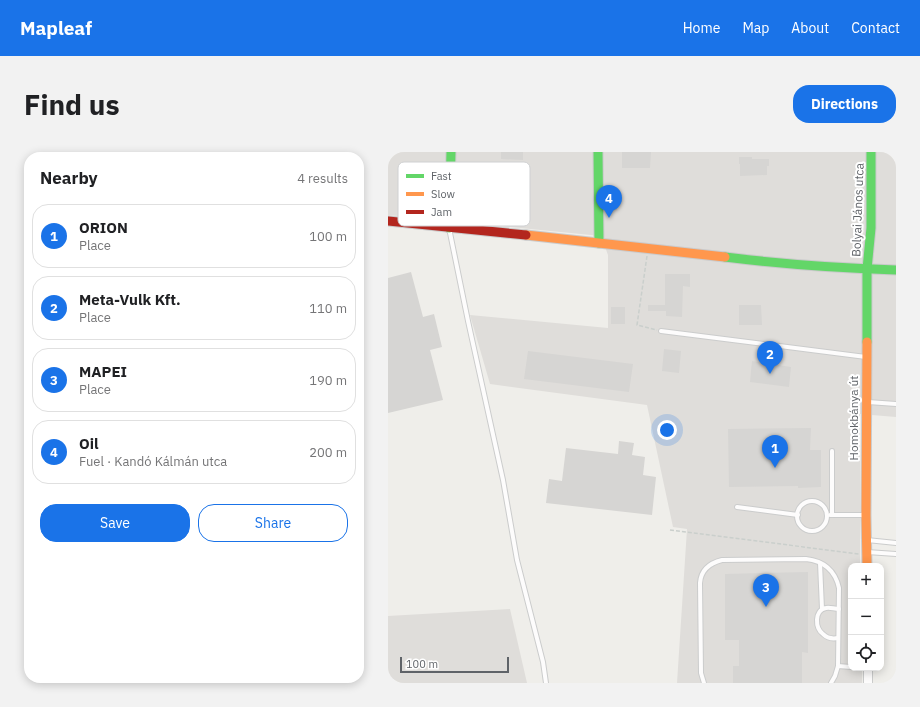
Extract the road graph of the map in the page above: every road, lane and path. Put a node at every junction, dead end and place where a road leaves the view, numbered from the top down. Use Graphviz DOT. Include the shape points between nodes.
graph roads {
  1 [pos="451,152"];
  2 [pos="598,152"];
  3 [pos="871,152"];
  4 [pos="451,162"];
  5 [pos="388,221"];
  6 [pos="398,222"];
  7 [pos="432,226"];
  8 [pos="449,228"];
  9 [pos="599,242"];
  10 [pos="648,248"];
  11 [pos="867,269"];
  12 [pos="896,270"];
  13 [pos="661,331"];
  14 [pos="866,357"];
  15 [pos="866,402"];
  16 [pos="896,404"];
  17 [pos="832,451"];
  18 [pos="737,507"];
  19 [pos="798,515"];
  20 [pos="829,515"];
  21 [pos="866,515"];
  22 [pos="670,530"];
  23 [pos="866,540"];
  24 [pos="896,543"];
  25 [pos="866,553"];
  26 [pos="896,554"];
  27 [pos="820,563"];
  28 [pos="867,563"];
  29 [pos="822,609"];
  30 [pos="839,609"];
  31 [pos="838,638"];
  32 [pos="838,666"];
  33 [pos="848,668"];
  34 [pos="868,671"];
  35 [pos="546,683"];
  36 [pos="704,683"];
  37 [pos="831,683"];
  38 [pos="868,683"];
  1 -- 4 [label="street"];
  2 -- 9 [label="street"];
  3 -- 11 [label="street, Bolyai János utca" via="872,228"];
  5 -- 6 [label="street"];
  7 -- 8 [label="street"];
  8 -- 9 [label="street"];
  8 -- 35 [label="lane" via="503,480 517,560"];
  9 -- 10 [label="street"];
  10 -- 11 [label="street" via="765,262"];
  10 -- 13 [label="path" via="637,325"];
  11 -- 12 [label="street"];
  11 -- 14 [label="street, Homokbánya út"];
  13 -- 14 [label="lane"];
  14 -- 15 [label="street, Homokbánya út"];
  15 -- 16 [label="lane"];
  15 -- 21 [label="street, Homokbánya út"];
  17 -- 20 [label="lane"];
  18 -- 19 [label="lane"];
  19 -- 20 [label="lane" via="800,508 811,501 824,507"];
  19 -- 20 [label="lane" via="801,525 813,531 822,527"];
  20 -- 21 [label="lane"];
  21 -- 23 [label="street, Homokbánya út"];
  22 -- 25 [label="path"];
  23 -- 24 [label="lane"];
  23 -- 25 [label="street, Homokbánya út"];
  25 -- 26 [label="lane"];
  25 -- 28 [label="street, Homokbánya út"];
  27 -- 29 [label="lane"];
  27 -- 30 [label="lane" via="831,570 837,581"];
  27 -- 36 [label="lane" via="806,559 722,560 706,567 700,579 701,673"];
  29 -- 30 [label="lane"];
  29 -- 31 [label="lane" via="817,617 819,630 826,637"];
  30 -- 31 [label="lane"];
  31 -- 32 [label="lane"];
  32 -- 33 [label="lane"];
  32 -- 37 [label="lane"];
  34 -- 38 [label="street"];
}
